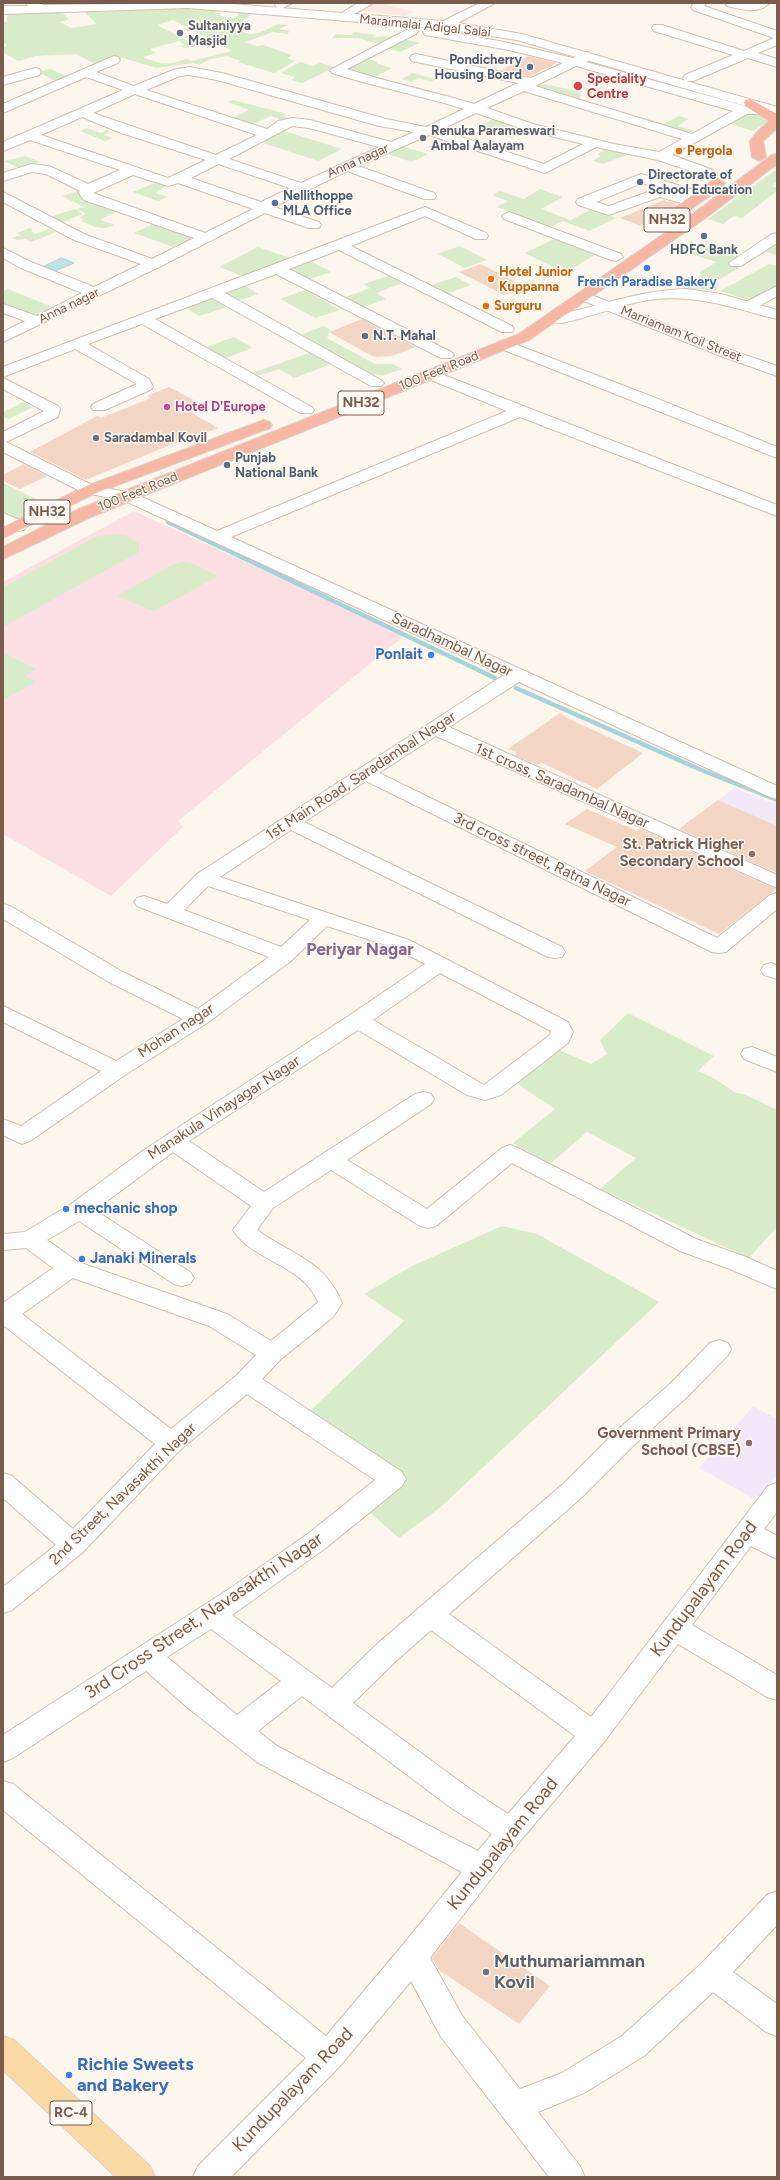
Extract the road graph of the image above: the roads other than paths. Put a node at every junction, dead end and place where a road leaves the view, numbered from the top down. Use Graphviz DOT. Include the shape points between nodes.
graph roads {
  1 [pos="3,3"];
  2 [pos="12,3"];
  3 [pos="250,3"];
  4 [pos="367,3"];
  5 [pos="489,3"];
  6 [pos="700,3"];
  7 [pos="732,3"];
  8 [pos="763,3"];
  9 [pos="283,4"];
  10 [pos="36,6"];
  11 [pos="61,6"];
  12 [pos="3,10"];
  13 [pos="349,12"];
  14 [pos="449,23"];
  15 [pos="658,28"];
  16 [pos="412,31"];
  17 [pos="429,32"];
  18 [pos="777,35"];
  19 [pos="777,41"];
  20 [pos="746,54"];
  21 [pos="588,56"];
  22 [pos="416,58"];
  23 [pos="114,60"];
  24 [pos="575,62"];
  25 [pos="777,63"];
  26 [pos="35,72"];
  27 [pos="86,73"];
  28 [pos="690,78"];
  29 [pos="3,81"];
  30 [pos="526,84"];
  31 [pos="134,90"];
  32 [pos="777,104"];
  33 [pos="475,108"];
  34 [pos="751,108"];
  35 [pos="3,109"];
  36 [pos="777,111"];
  37 [pos="82,113"];
  38 [pos="428,131"];
  39 [pos="269,134"];
  40 [pos="31,136"];
  41 [pos="692,138"];
  42 [pos="594,144"];
  43 [pos="777,144"];
  44 [pos="391,146"];
  45 [pos="3,147"];
  46 [pos="661,156"];
  47 [pos="759,157"];
  48 [pos="777,158"];
  49 [pos="220,159"];
  50 [pos="346,166"];
  51 [pos="130,171"];
  52 [pos="708,173"];
  53 [pos="3,177"];
  54 [pos="179,179"];
  55 [pos="301,187"];
  56 [pos="88,189"];
  57 [pos="3,196"];
  58 [pos="429,196"];
  59 [pos="695,199"];
  60 [pos="262,207"];
  61 [pos="509,216"];
  62 [pos="314,225"];
  63 [pos="654,229"];
  64 [pos="481,236"];
  65 [pos="206,238"];
  66 [pos="775,240"];
  67 [pos="341,246"];
  68 [pos="628,248"];
  69 [pos="3,252"];
  70 [pos="616,257"];
  71 [pos="736,263"];
  72 [pos="154,264"];
  73 [pos="277,269"];
  74 [pos="777,290"];
  75 [pos="96,293"];
  76 [pos="214,293"];
  77 [pos="584,296"];
  78 [pos="608,305"];
  79 [pos="750,306"];
  80 [pos="3,308"];
  81 [pos="777,315"];
  82 [pos="143,318"];
  83 [pos="552,319"];
  84 [pos="37,322"];
  85 [pos="506,329"];
  86 [pos="3,338"];
  87 [pos="75,343"];
  88 [pos="504,345"];
  89 [pos="446,356"];
  90 [pos="777,371"];
  91 [pos="3,372"];
  92 [pos="431,375"];
  93 [pos="3,383"];
  94 [pos="376,383"];
  95 [pos="99,407"];
  96 [pos="306,410"];
  97 [pos="521,411"];
  98 [pos="3,438"];
  99 [pos="3,446"];
  100 [pos="777,453"];
  101 [pos="90,490"];
  102 [pos="127,496"];
  103 [pos="777,511"];
  104 [pos="3,518"];
  105 [pos="18,526"];
  106 [pos="3,533"];
  107 [pos="217,537"];
  108 [pos="3,554"];
  109 [pos="517,675"];
  110 [pos="435,728"];
  111 [pos="365,773"];
  112 [pos="777,794"];
  113 [pos="290,822"];
  114 [pos="204,878"];
  115 [pos="777,882"];
  116 [pos="777,899"];
  117 [pos="144,902"];
  118 [pos="3,910"];
  119 [pos="171,912"];
  120 [pos="324,918"];
  121 [pos="556,952"];
  122 [pos="284,956"];
  123 [pos="439,964"];
  124 [pos="3,1013"];
  125 [pos="199,1018"];
  126 [pos="358,1020"];
  127 [pos="752,1054"];
  128 [pos="777,1064"];
  129 [pos="117,1070"];
  130 [pos="423,1099"];
  131 [pos="12,1131"];
  132 [pos="173,1141"];
  133 [pos="331,1160"];
  134 [pos="263,1204"];
  135 [pos="79,1210"];
  136 [pos="30,1240"];
  137 [pos="5,1242"];
  138 [pos="70,1268"];
  139 [pos="182,1278"];
  140 [pos="777,1280"];
  141 [pos="4,1314"];
  142 [pos="719,1349"];
  143 [pos="272,1353"];
  144 [pos="246,1381"];
  145 [pos="171,1444"];
  146 [pos="3,1483"];
  147 [pos="777,1493"];
  148 [pos="748,1532"];
  149 [pos="74,1545"];
  150 [pos="777,1548"];
  151 [pos="3,1602"];
  152 [pos="211,1614"];
  153 [pos="430,1615"];
  154 [pos="674,1628"];
  155 [pos="148,1656"];
  156 [pos="301,1681"];
  157 [pos="777,1689"];
  158 [pos="333,1705"];
  159 [pos="237,1731"];
  160 [pos="594,1734"];
  161 [pos="3,1750"];
  162 [pos="3,1793"];
  163 [pos="511,1831"];
  164 [pos="482,1868"];
  165 [pos="777,1904"];
  166 [pos="413,1956"];
  167 [pos="712,1974"];
  168 [pos="777,2022"];
  169 [pos="3,2050"];
  170 [pos="328,2057"];
  171 [pos="514,2106"];
  172 [pos="139,2177"];
  173 [pos="209,2177"];
  174 [pos="569,2177"];
  1 -- 2 [label="street"];
  3 -- 9 [label="street, Maraimalai Adigal Salai"];
  4 -- 13 [label="street"];
  5 -- 14 [label="street"];
  6 -- 18 [label="street" via="697,7"];
  7 -- 8 [label="street" via="753,7"];
  9 -- 13 [label="street, Maraimalai Adigal Salai"];
  10 -- 11 [label="street, Maraimalai Adigal Salai"];
  10 -- 12 [label="street, Maraimalai Adigal Salai"];
  11 -- 14 [label="street, Maraimalai Adigal Salai" via="195,5"];
  13 -- 14 [label="street, Maraimalai Adigal Salai" via="412,15"];
  14 -- 21 [label="street, Maraimalai Adigal Salai" via="518,37"];
  14 -- 28 [label="street, Maraimalai Adigal Salai" via="527,33 578,45"];
  15 -- 20 [label="street"];
  16 -- 33 [label="street" via="336,70"];
  17 -- 24 [label="street" via="467,37"];
  19 -- 20 [label="street"];
  20 -- 25 [label="street"];
  20 -- 28 [label="street"];
  21 -- 24 [label="street, Anna nagar"];
  21 -- 34 [label="street, Maraimalai Adigal Salai"];
  22 -- 30 [label="street"];
  23 -- 27 [label="street"];
  24 -- 30 [label="street, Anna nagar"];
  24 -- 34 [label="street"];
  26 -- 29 [label="street"];
  27 -- 31 [label="street"];
  27 -- 35 [label="street"];
  28 -- 32 [label="street, Maraimalai Adigal Salai"];
  30 -- 33 [label="street, Anna nagar"];
  30 -- 41 [label="street"];
  31 -- 37 [label="street"];
  31 -- 38 [label="street" via="177,73 200,72 384,123"];
  31 -- 39 [label="street"];
  33 -- 38 [label="street, Anna nagar"];
  33 -- 42 [label="street"];
  34 -- 36 [label="street, Maraimalai Adigal Salai"];
  34 -- 41 [label="street"];
  34 -- 47 [label="highway" via="774,118 774,123 755,142 754,148"];
  37 -- 40 [label="street"];
  37 -- 49 [label="street" via="126,130"];
  38 -- 42 [label="street" via="545,169"];
  38 -- 44 [label="street, Anna nagar"];
  39 -- 44 [label="street" via="283,124 301,122"];
  39 -- 49 [label="street"];
  40 -- 45 [label="street"];
  40 -- 51 [label="street"];
  41 -- 46 [label="street"];
  42 -- 46 [label="street"];
  43 -- 47 [label="highway, NH32"];
  44 -- 50 [label="street, Anna nagar"];
  46 -- 52 [label="street"];
  47 -- 59 [label="highway, NH32"];
  48 -- 77 [label="highway, 100 Feet Road / NH32"];
  49 -- 54 [label="street"];
  49 -- 55 [label="street"];
  50 -- 55 [label="street, Anna nagar"];
  50 -- 58 [label="street"];
  51 -- 54 [label="street" via="168,182"];
  51 -- 56 [label="street"];
  53 -- 56 [label="street" via="31,168 40,168"];
  54 -- 60 [label="street"];
  55 -- 60 [label="street, Anna nagar"];
  56 -- 65 [label="street" via="86,193 92,199"];
  57 -- 72 [label="street" via="79,237"];
  59 -- 59 [label="street" via="660,192 609,212 583,202 641,178"];
  59 -- 63 [label="highway, NH32"];
  60 -- 62 [label="street"];
  60 -- 65 [label="street, Anna nagar" via="258,212"];
  61 -- 70 [label="street"];
  64 -- 67 [label="street" via="425,211"];
  65 -- 72 [label="street, Anna nagar"];
  66 -- 71 [label="street"];
  67 -- 73 [label="street"];
  67 -- 85 [label="street"];
  68 -- 70 [label="highway, 100 Feet Road / NH32"];
  69 -- 75 [label="street" via="26,265"];
  70 -- 85 [label="highway, 100 Feet Road / NH32" via="558,298"];
  72 -- 75 [label="street, Anna nagar"];
  73 -- 76 [label="street"];
  73 -- 89 [label="street"];
  74 -- 79 [label="street"];
  75 -- 84 [label="street, Anna nagar"];
  76 -- 82 [label="street"];
  76 -- 94 [label="street"];
  77 -- 78 [label="street, Marriamam Koil Street"];
  77 -- 83 [label="highway, 100 Feet Road / NH32"];
  78 -- 79 [label="street" via="649,295 686,292"];
  78 -- 83 [label="street" via="569,318"];
  78 -- 90 [label="street, Marriamam Koil Street"];
  79 -- 81 [label="street"];
  80 -- 84 [label="street"];
  82 -- 87 [label="street"];
  82 -- 96 [label="street"];
  83 -- 88 [label="highway, 100 Feet Road / NH32" via="524,337"];
  84 -- 86 [label="street, Anna nagar"];
  85 -- 89 [label="highway, 100 Feet Road / NH32"];
  87 -- 91 [label="street"];
  87 -- 95 [label="street" via="144,382 145,387"];
  88 -- 92 [label="highway, 100 Feet Road / NH32"];
  88 -- 100 [label="street"];
  89 -- 94 [label="highway, 100 Feet Road / NH32"];
  92 -- 97 [label="street"];
  92 -- 102 [label="highway, 100 Feet Road / NH32"];
  93 -- 98 [label="street" via="52,409 52,414"];
  94 -- 96 [label="highway, 100 Feet Road / NH32"];
  96 -- 101 [label="highway, 100 Feet Road / NH32"];
  97 -- 103 [label="street"];
  97 -- 107 [label="street"];
  99 -- 101 [label="street, Saradhambal Nagar"];
  101 -- 102 [label="street, Saradhambal Nagar"];
  101 -- 105 [label="highway, 100 Feet Road / NH32"];
  102 -- 107 [label="street, Saradhambal Nagar"];
  102 -- 108 [label="highway, 100 Feet Road / NH32" via="85,513"];
  104 -- 105 [label="street"];
  105 -- 106 [label="highway, 100 Feet Road / NH32"];
  107 -- 109 [label="street, Saradhambal Nagar"];
  109 -- 110 [label="street, 1st Main Road, Saradambal Nagar"];
  109 -- 112 [label="street, Saradhambal Nagar"];
  110 -- 111 [label="street, 1st Main Road, Saradambal Nagar"];
  110 -- 115 [label="street, 1st cross, Saradambal Nagar"];
  111 -- 113 [label="street, 1st Main Road, Saradambal Nagar"];
  111 -- 116 [label="street, 3rd cross street, Ratna Nagar" via="719,947"];
  113 -- 114 [label="street, 1st Main Road, Saradambal Nagar"];
  113 -- 121 [label="street"];
  114 -- 119 [label="street, 1st Main Road, Saradambal Nagar"];
  114 -- 120 [label="street"];
  117 -- 119 [label="street"];
  118 -- 125 [label="street" via="116,977"];
  119 -- 122 [label="street"];
  120 -- 122 [label="street, Mohan nagar"];
  120 -- 123 [label="street" via="402,944"];
  122 -- 125 [label="street, Mohan nagar"];
  123 -- 126 [label="street, Manakula Vinayagar Nagar"];
  123 -- 126 [label="street" via="560,1027 560,1038 493,1090 485,1092 475,1090"];
  124 -- 129 [label="street"];
  125 -- 129 [label="street, Mohan nagar"];
  126 -- 132 [label="street, Manakula Vinayagar Nagar"];
  127 -- 128 [label="street"];
  129 -- 131 [label="street, Mohan nagar"];
  130 -- 133 [label="street"];
  132 -- 134 [label="street"];
  132 -- 135 [label="street, Manakula Vinayagar Nagar"];
  133 -- 134 [label="street"];
  133 -- 140 [label="street" via="428,1220 510,1153 688,1245"];
  134 -- 143 [label="street, 2nd Street, Navasakthi Nagar" via="262,1210 245,1230 249,1236 309,1273 329,1295 330,1303 324,1311"];
  135 -- 136 [label="street, Manakula Vinayagar Nagar"];
  135 -- 139 [label="street"];
  136 -- 137 [label="street, Manakula Vinayagar Nagar"];
  136 -- 138 [label="street"];
  138 -- 141 [label="street"];
  138 -- 143 [label="street" via="218,1320"];
  141 -- 145 [label="street"];
  142 -- 153 [label="street" via="680,1390 625,1438 572,1491"];
  143 -- 144 [label="street, 2nd Street, Navasakthi Nagar"];
  144 -- 145 [label="street, 2nd Street, Navasakthi Nagar"];
  144 -- 152 [label="street, 3rd Cross Street, Navasakthi Nagar" via="393,1479 318,1540"];
  145 -- 149 [label="street, 2nd Street, Navasakthi Nagar"];
  146 -- 149 [label="street"];
  147 -- 148 [label="street, Kundupalayam Road"];
  148 -- 150 [label="street"];
  148 -- 154 [label="street, Kundupalayam Road"];
  149 -- 151 [label="street, 2nd Street, Navasakthi Nagar"];
  152 -- 155 [label="street, 3rd Cross Street, Navasakthi Nagar"];
  152 -- 156 [label="street"];
  153 -- 158 [label="street" via="386,1653"];
  153 -- 160 [label="street"];
  154 -- 157 [label="street"];
  154 -- 160 [label="street, Kundupalayam Road"];
  155 -- 159 [label="street"];
  155 -- 161 [label="street, 3rd Cross Street, Navasakthi Nagar"];
  156 -- 158 [label="street"];
  156 -- 159 [label="street"];
  158 -- 163 [label="street" via="460,1798"];
  159 -- 164 [label="street" via="268,1754 321,1784"];
  160 -- 163 [label="street, Kundupalayam Road"];
  162 -- 170 [label="street"];
  163 -- 164 [label="street, Kundupalayam Road"];
  164 -- 166 [label="street, Kundupalayam Road"];
  165 -- 167 [label="street"];
  166 -- 170 [label="street, Kundupalayam Road"];
  166 -- 171 [label="street" via="452,2027"];
  167 -- 168 [label="street"];
  167 -- 171 [label="street" via="633,2046 573,2083"];
  169 -- 172 [label="main road, RC-4"];
  170 -- 173 [label="street, Kundupalayam Road"];
  171 -- 174 [label="street"];
}
